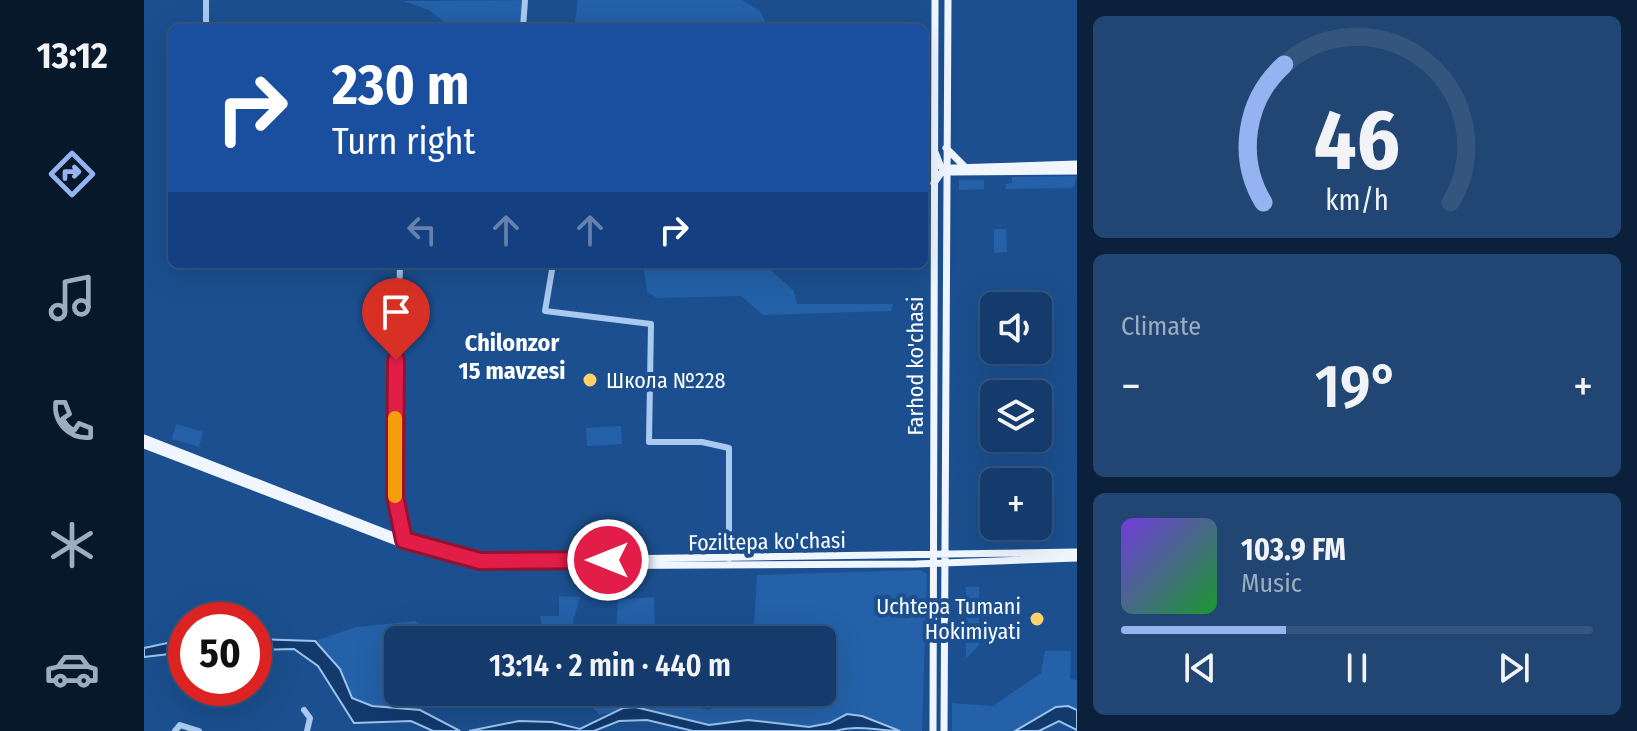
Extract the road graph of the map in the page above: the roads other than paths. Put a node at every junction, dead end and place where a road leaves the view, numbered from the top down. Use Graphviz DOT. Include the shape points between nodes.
graph roads {
  1 [pos="206,0"];
  2 [pos="525,0"];
  3 [pos="935,0"];
  4 [pos="948,0"];
  5 [pos="206,24"];
  6 [pos="523,24"];
  7 [pos="945,146"];
  8 [pos="933,147"];
  9 [pos="1077,164"];
  10 [pos="945,170"];
  11 [pos="964,170"];
  12 [pos="1077,171"];
  13 [pos="933,185"];
  14 [pos="945,193"];
  15 [pos="400,268"];
  16 [pos="552,268"];
  17 [pos="144,438"];
  18 [pos="144,445"];
  19 [pos="404,542"];
  20 [pos="1077,555"];
  21 [pos="944,558"];
  22 [pos="729,559"];
  23 [pos="933,559"];
  24 [pos="304,710"];
  25 [pos="175,731"];
  26 [pos="199,731"];
  27 [pos="307,731"];
  28 [pos="933,731"];
  29 [pos="944,731"];
  1 -- 5 [label="street"];
  2 -- 6 [label="street"];
  3 -- 8 [label="main road, Farhod ko'chasi"];
  4 -- 7 [label="main road, Farhod ko'chasi"];
  7 -- 10 [label="main road, Farhod ko'chasi"];
  7 -- 11 [label="main road"];
  8 -- 10 [label="main road"];
  8 -- 13 [label="main road, Farhod ko'chasi"];
  9 -- 11 [label="main road"];
  10 -- 11 [label="main road"];
  10 -- 13 [label="main road"];
  10 -- 14 [label="main road, Farhod ko'chasi"];
  11 -- 12 [label="main road"];
  11 -- 14 [label="main road"];
  13 -- 23 [label="main road, Farhod ko'chasi"];
  14 -- 21 [label="main road, Farhod ko'chasi"];
  15 -- 19 [label="street" via="395,496"];
  16 -- 22 [label="street" via="545,311 651,324 649,442 729,448"];
  17 -- 19 [label="main road, Foziltepa ko'chasi"];
  18 -- 19 [label="main road, Foziltepa ko'chasi"];
  19 -- 22 [label="main road, Foziltepa ko'chasi" via="480,561"];
  19 -- 23 [label="main road, Foziltepa ko'chasi" via="481,566"];
  20 -- 21 [label="main road, Foziltepa ko'chasi"];
  21 -- 23 [label="main road, Foziltepa ko'chasi"];
  21 -- 29 [label="main road, Farhod ko'chasi"];
  22 -- 23 [label="main road, Foziltepa ko'chasi"];
  23 -- 28 [label="main road, Farhod ko'chasi"];
  24 -- 27 [label="street" via="310,718"];
  25 -- 26 [label="street" via="180,725"];
}
